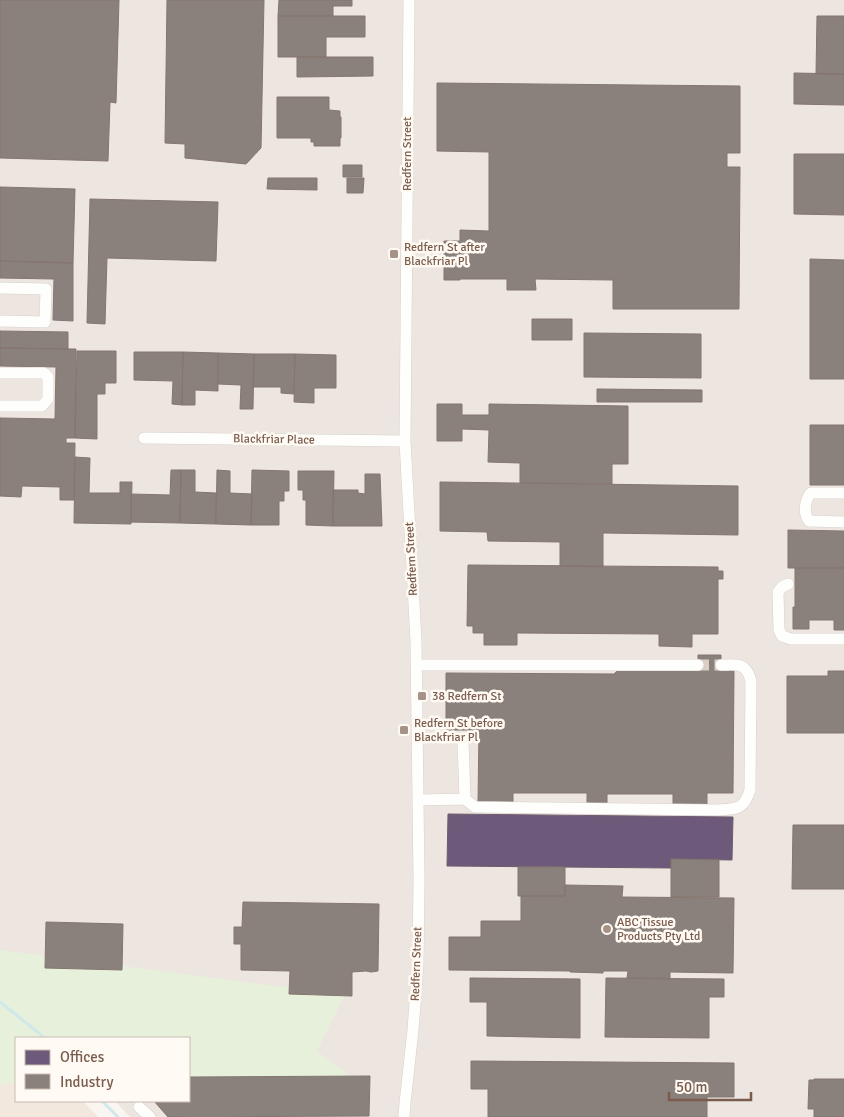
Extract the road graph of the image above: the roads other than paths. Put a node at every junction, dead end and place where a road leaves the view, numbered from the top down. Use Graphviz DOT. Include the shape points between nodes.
graph roads {
  1 [pos="409,0"];
  2 [pos="0,288"];
  3 [pos="0,321"];
  4 [pos="0,373"];
  5 [pos="0,406"];
  6 [pos="144,438"];
  7 [pos="405,441"];
  8 [pos="844,493"];
  9 [pos="844,522"];
  10 [pos="788,584"];
  11 [pos="844,639"];
  12 [pos="416,665"];
  13 [pos="698,665"];
  14 [pos="721,665"];
  15 [pos="463,741"];
  16 [pos="465,799"];
  17 [pos="418,800"];
  18 [pos="139,1107"];
  19 [pos="150,1117"];
  20 [pos="404,1117"];
  1 -- 7 [label="street, Redfern Street"];
  2 -- 3 [label="street" via="46,289 45,322"];
  4 -- 5 [label="street" via="44,373 48,377 48,399 42,406"];
  6 -- 7 [label="street, Blackfriar Place"];
  7 -- 12 [label="street, Redfern Street"];
  8 -- 9 [label="street" via="811,493 806,514 809,521"];
  10 -- 11 [label="street" via="778,592 782,636 791,639"];
  12 -- 13 [label="street"];
  12 -- 17 [label="street, Redfern Street"];
  14 -- 16 [label="street" via="744,666 751,681 750,790 740,806 717,810 475,807"];
  15 -- 16 [label="street"];
  16 -- 17 [label="street"];
  17 -- 20 [label="street, Redfern Street" via="418,963"];
  18 -- 19 [label="street"];
}
